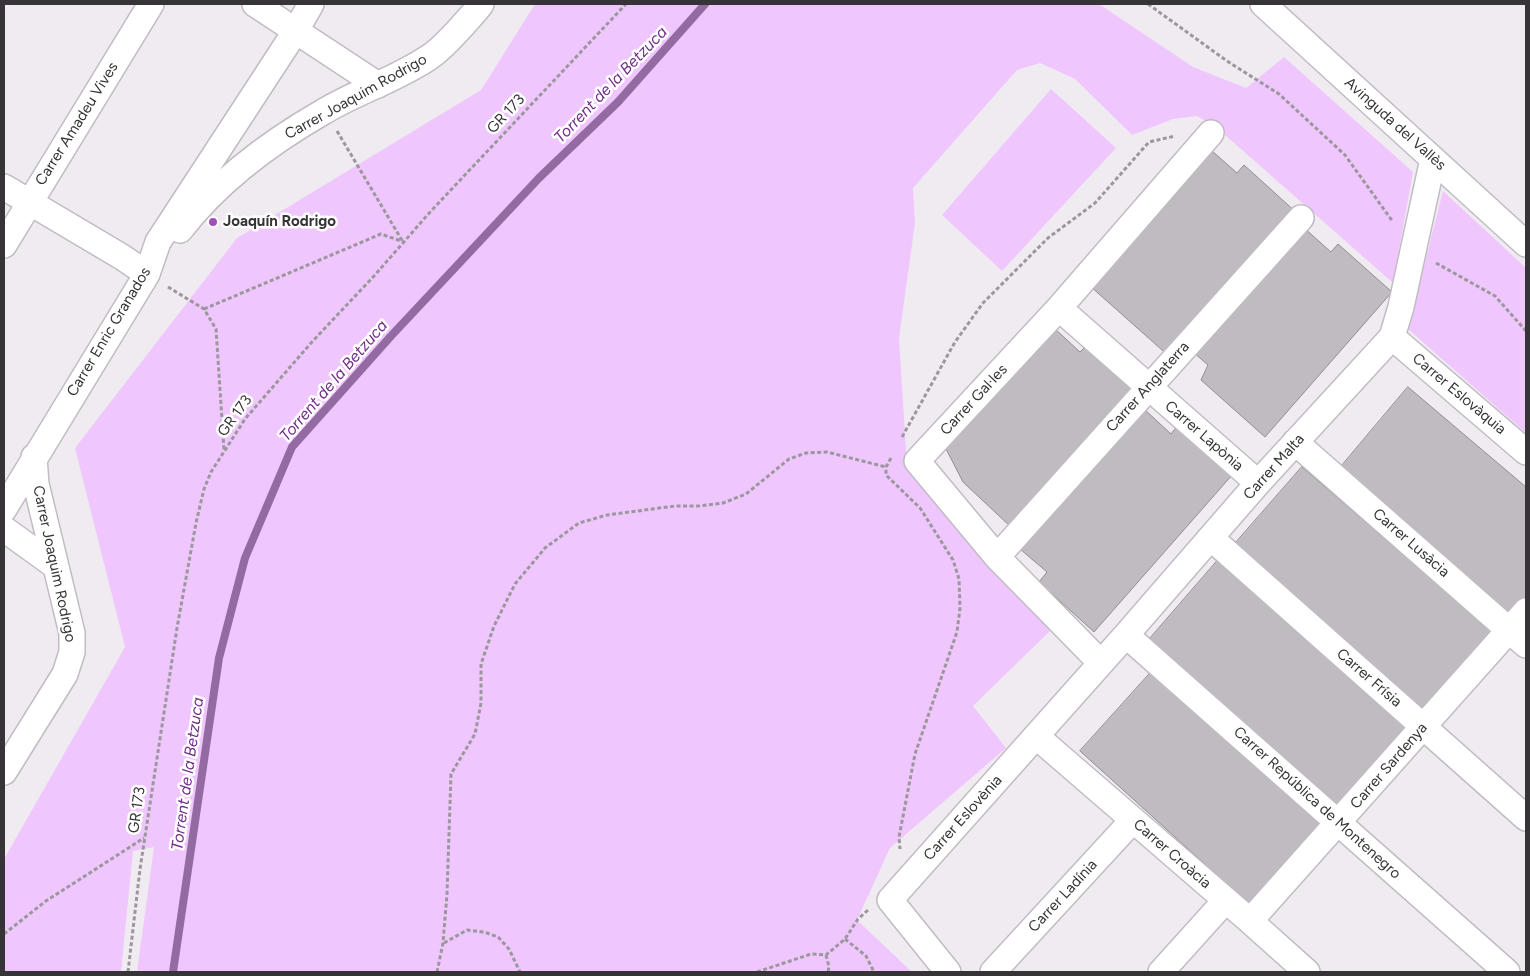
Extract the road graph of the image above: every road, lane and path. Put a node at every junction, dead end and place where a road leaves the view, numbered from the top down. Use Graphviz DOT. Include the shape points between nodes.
graph roads {
  1 [pos="151,4"];
  2 [pos="255,4"];
  3 [pos="312,4"];
  4 [pos="481,4"];
  5 [pos="626,4"];
  6 [pos="1148,4"];
  7 [pos="1263,4"];
  8 [pos="295,32"];
  9 [pos="378,85"];
  10 [pos="324,111"];
  11 [pos="1211,133"];
  12 [pos="1433,159"];
  13 [pos="4,187"];
  14 [pos="29,202"];
  15 [pos="1301,218"];
  16 [pos="1524,238"];
  17 [pos="404,242"];
  18 [pos="4,245"];
  19 [pos="1413,250"];
  20 [pos="146,274"];
  21 [pos="1059,308"];
  22 [pos="204,309"];
  23 [pos="1526,331"];
  24 [pos="1392,337"];
  25 [pos="1148,387"];
  26 [pos="900,442"];
  27 [pos="1295,442"];
  28 [pos="224,450"];
  29 [pos="895,450"];
  30 [pos="1526,452"];
  31 [pos="34,457"];
  32 [pos="886,467"];
  33 [pos="1258,483"];
  34 [pos="4,509"];
  35 [pos="4,529"];
  36 [pos="1211,538"];
  37 [pos="997,557"];
  38 [pos="54,565"];
  39 [pos="1526,611"];
  40 [pos="1126,635"];
  41 [pos="1518,637"];
  42 [pos="1100,662"];
  43 [pos="1424,726"];
  44 [pos="1036,736"];
  45 [pos="4,772"];
  46 [pos="1526,818"];
  47 [pos="1134,820"];
  48 [pos="1339,822"];
  49 [pos="144,837"];
  50 [pos="901,857"];
  51 [pos="1225,900"];
  52 [pos="880,903"];
  53 [pos="1250,921"];
  54 [pos="4,934"];
  55 [pos="845,940"];
  56 [pos="443,943"];
  57 [pos="826,955"];
  58 [pos="128,972"];
  59 [pos="437,972"];
  60 [pos="520,972"];
  61 [pos="757,972"];
  62 [pos="828,972"];
  63 [pos="874,972"];
  64 [pos="948,972"];
  65 [pos="993,972"];
  66 [pos="1161,972"];
  67 [pos="1307,972"];
  68 [pos="1507,972"];
  1 -- 14 [label="street, Carrer Amadeu Vives"];
  2 -- 8 [label="street"];
  3 -- 8 [label="street, Carrer Enric Granados"];
  4 -- 9 [label="street, Carrer Joaquim Rodrigo" via="429,58"];
  5 -- 17 [label="path, GR 173"];
  6 -- 19 [label="path" via="1227,62 1287,100 1345,155"];
  7 -- 12 [label="street, Avinguda del Vallès"];
  8 -- 9 [label="street"];
  8 -- 20 [label="street, Carrer Enric Granados" via="158,242"];
  9 -- 10 [label="street, Carrer Joaquim Rodrigo"];
  10 -- 17 [label="path"];
  10 -- 20 [label="street, Carrer Joaquim Rodrigo" via="240,168 190,218"];
  11 -- 21 [label="street, Carrer Gal·les"];
  11 -- 26 [label="path" via="1200,130 1149,142 1095,204 1048,238 983,303 955,342"];
  12 -- 16 [label="street, Avinguda del Vallès"];
  12 -- 19 [label="street, Carrer Malta"];
  13 -- 14 [label="street"];
  14 -- 18 [label="street, Carrer Amadeu Vives"];
  14 -- 20 [label="street" via="122,256"];
  15 -- 25 [label="street, Carrer Anglaterra"];
  17 -- 22 [label="path" via="381,234"];
  17 -- 28 [label="path, GR 173" via="268,391"];
  19 -- 23 [label="path" via="1495,296"];
  19 -- 24 [label="street, Carrer Malta"];
  20 -- 22 [label="path"];
  20 -- 31 [label="street, Carrer Enric Granados"];
  21 -- 25 [label="street, Carrer Lapònia"];
  21 -- 37 [label="street, Carrer Gal·les" via="917,462"];
  22 -- 28 [label="path" via="216,329"];
  24 -- 27 [label="street, Carrer Malta"];
  24 -- 30 [label="street, Carrer Eslovàquia"];
  25 -- 33 [label="street, Carrer Lapònia"];
  25 -- 37 [label="street, Carrer Anglaterra"];
  27 -- 33 [label="street, Carrer Malta"];
  27 -- 41 [label="street, Carrer Lusàcia"];
  28 -- 49 [label="path, GR 173" via="208,481 196,522"];
  29 -- 32 [label="path"];
  31 -- 34 [label="street, Carrer Enric Granados"];
  31 -- 38 [label="street, Carrer Joaquim Rodrigo" via="36,484"];
  32 -- 50 [label="path" via="886,475 920,508 953,560 959,580 957,632 915,754 899,837"];
  32 -- 56 [label="path" via="827,452 806,453 789,459 746,494 723,503 607,515 579,523 545,548 515,584 494,626 481,664 481,703 475,734 451,774"];
  33 -- 36 [label="street, Carrer Malta"];
  35 -- 38 [label="street"];
  36 -- 40 [label="street, Carrer Malta"];
  36 -- 43 [label="street, Carrer Frísia"];
  37 -- 42 [label="street, Carrer Gal·les"];
  38 -- 45 [label="street, Carrer Joaquim Rodrigo" via="72,634 72,652 65,674"];
  39 -- 41 [label="street, Carrer Sardenya"];
  40 -- 42 [label="street, Carrer Malta"];
  40 -- 48 [label="street, Carrer República de Montenegro"];
  41 -- 43 [label="street, Carrer Sardenya"];
  42 -- 44 [label="street, Carrer Malta"];
  43 -- 46 [label="street, Carrer Frísia"];
  43 -- 48 [label="street, Carrer Sardenya"];
  44 -- 47 [label="street, Carrer Croàcia"];
  44 -- 52 [label="street, Carrer Eslovènia"];
  47 -- 51 [label="street, Carrer Croàcia"];
  47 -- 65 [label="street, Carrer Ladínia"];
  48 -- 53 [label="street, Carrer Sardenya"];
  48 -- 68 [label="street, Carrer República de Montenegro"];
  49 -- 54 [label="path" via="46,901"];
  49 -- 58 [label="path, GR 173"];
  51 -- 53 [label="street, Carrer Croàcia"];
  51 -- 66 [label="street"];
  52 -- 55 [label="path" via="858,919"];
  52 -- 64 [label="street"];
  53 -- 67 [label="street, Carrer Croàcia"];
  55 -- 57 [label="path"];
  55 -- 63 [label="path" via="866,956"];
  56 -- 59 [label="path"];
  56 -- 60 [label="path" via="467,930 498,937 509,949"];
  57 -- 61 [label="path" via="811,954"];
  57 -- 62 [label="path"];
}
